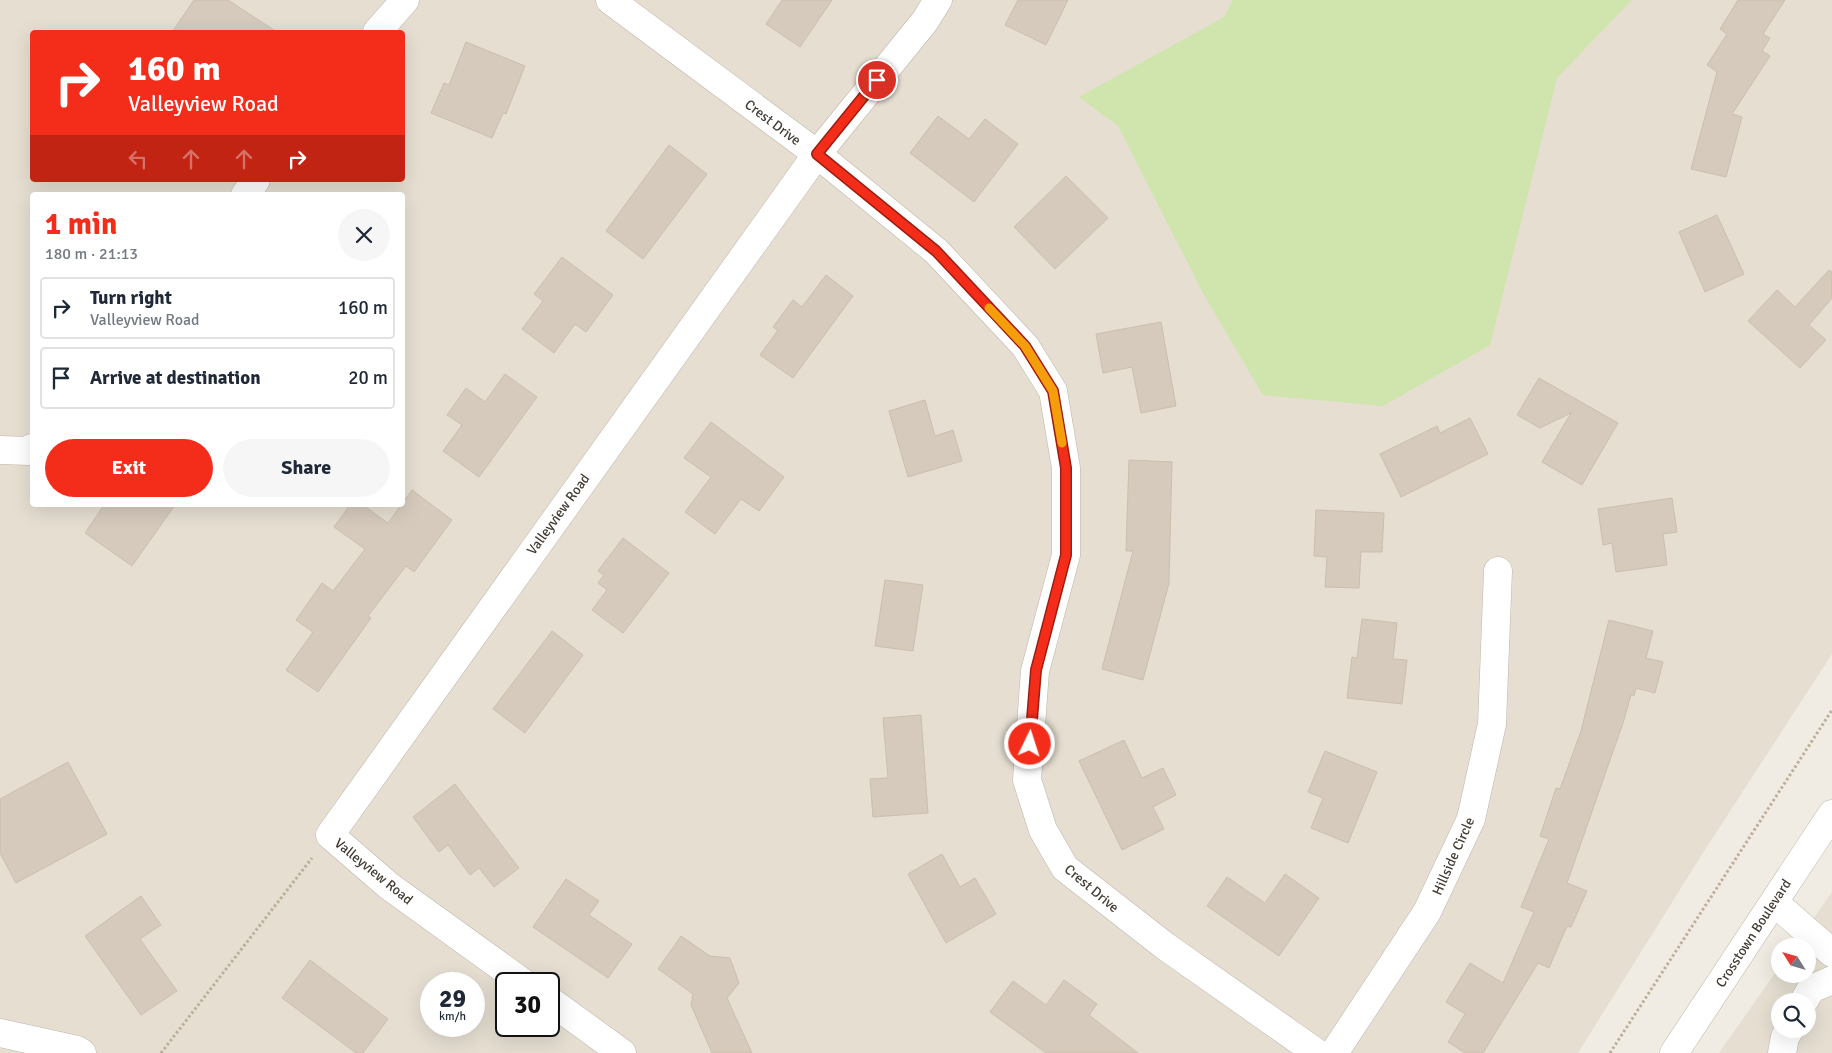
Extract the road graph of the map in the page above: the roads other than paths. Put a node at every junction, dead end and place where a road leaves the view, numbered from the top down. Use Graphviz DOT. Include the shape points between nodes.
graph roads {
  1 [pos="405,0"];
  2 [pos="610,0"];
  3 [pos="938,0"];
  4 [pos="379,30"];
  5 [pos="817,154"];
  6 [pos="30,449"];
  7 [pos="0,450"];
  8 [pos="1498,571"];
  9 [pos="1832,814"];
  10 [pos="1774,902"];
  11 [pos="1832,953"];
  12 [pos="509,972"];
  13 [pos="1832,980"];
  14 [pos="1809,993"];
  15 [pos="560,1008"];
  16 [pos="0,1032"];
  17 [pos="1785,1038"];
  18 [pos="82,1053"];
  19 [pos="622,1053"];
  20 [pos="1317,1053"];
  21 [pos="1334,1053"];
  22 [pos="1674,1053"];
  23 [pos="1782,1053"];
  1 -- 4 [label="street"];
  2 -- 5 [label="street, Crest Drive"];
  3 -- 5 [label="street, Valleyview Road" via="925,21"];
  5 -- 12 [label="street, Valleyview Road" via="330,835 389,886"];
  5 -- 20 [label="street, Crest Drive" via="936,251 1025,346 1053,391 1066,468 1066,555 1036,670 1027,780 1043,830 1065,868 1165,946"];
  6 -- 7 [label="street"];
  8 -- 21 [label="street, Hillside Circle" via="1492,724 1471,819 1427,912"];
  9 -- 10 [label="street, Crosstown Boulevard"];
  10 -- 11 [label="street"];
  10 -- 22 [label="street, Crosstown Boulevard"];
  13 -- 14 [label="street"];
  15 -- 19 [label="street"];
  16 -- 18 [label="street"];
  17 -- 23 [label="street"];
}
